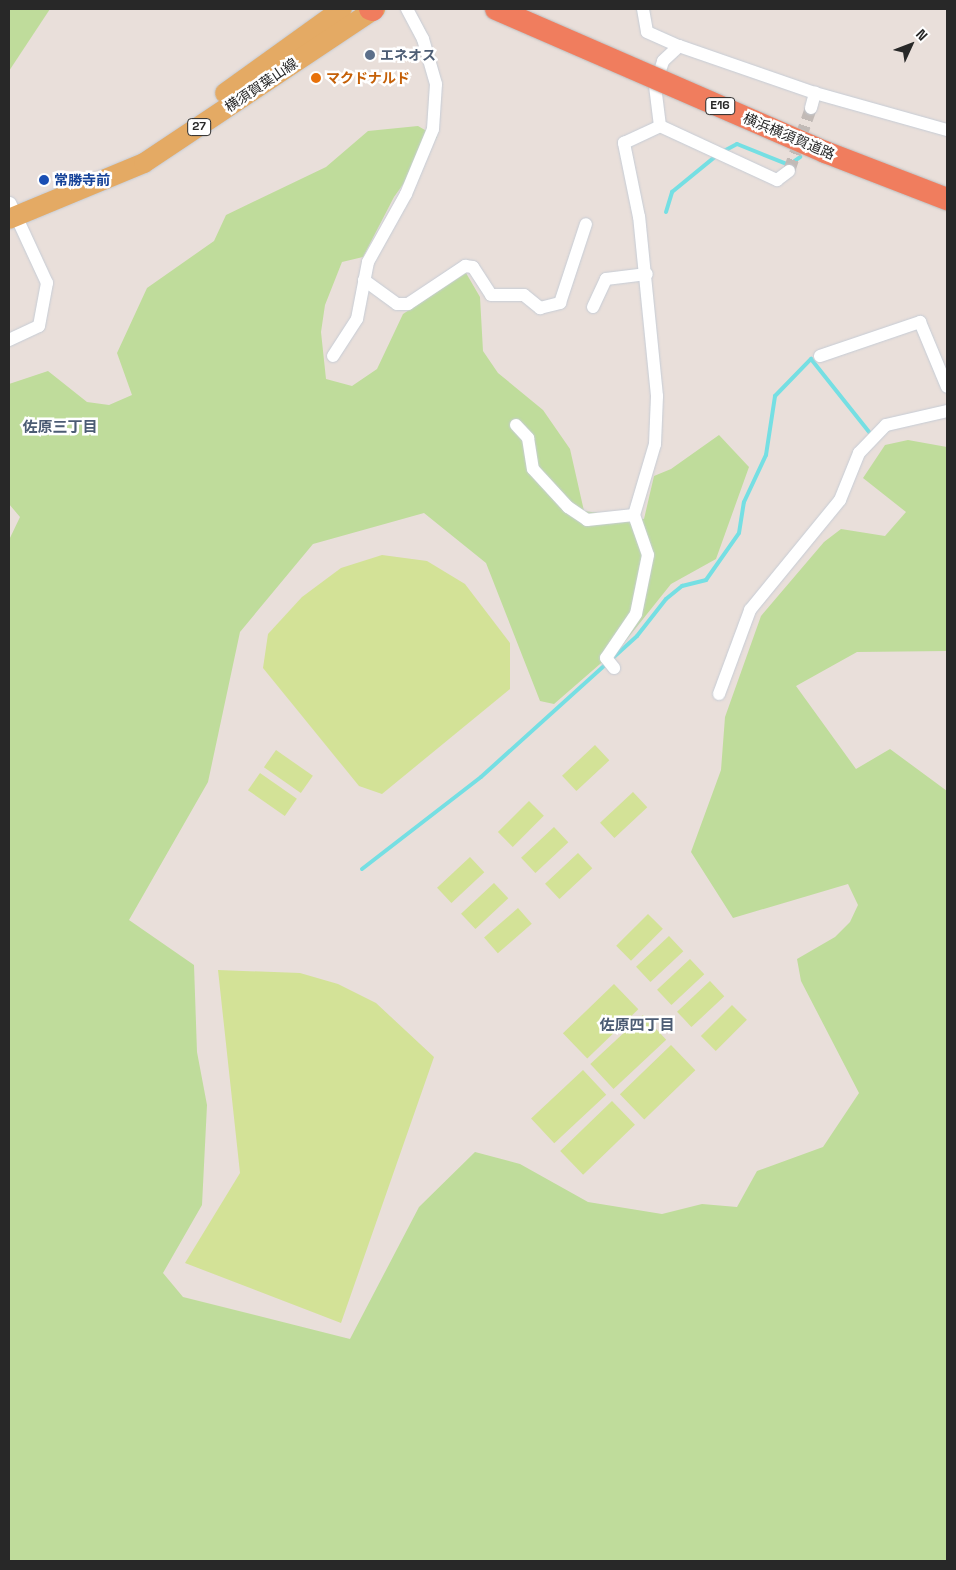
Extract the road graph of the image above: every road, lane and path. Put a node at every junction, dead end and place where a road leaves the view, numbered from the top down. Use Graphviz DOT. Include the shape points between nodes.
graph roads {
  1 [pos="342,9"];
  2 [pos="372,9"];
  3 [pos="407,9"];
  4 [pos="496,9"];
  5 [pos="514,9"];
  6 [pos="643,9"];
  7 [pos="679,46"];
  8 [pos="815,93"];
  9 [pos="810,108"];
  10 [pos="660,126"];
  11 [pos="947,130"];
  12 [pos="790,171"];
  13 [pos="947,190"];
  14 [pos="947,199"];
  15 [pos="11,210"];
  16 [pos="586,224"];
  17 [pos="647,274"];
  18 [pos="364,280"];
  19 [pos="593,307"];
  20 [pos="9,340"];
  21 [pos="333,356"];
  22 [pos="820,356"];
  23 [pos="947,387"];
  24 [pos="947,411"];
  25 [pos="516,424"];
  26 [pos="634,515"];
  27 [pos="614,668"];
  28 [pos="719,694"];
  1 -- 15 [label="main road, 横須賀葉山線 / 27" via="138,151"];
  2 -- 15 [label="main road, 横須賀葉山線 / 27" via="144,163"];
  3 -- 18 [label="street" via="423,39 436,84 433,129"];
  4 -- 14 [label="highway, 横浜横須賀道路 / E16, bridge" via="825,152"];
  5 -- 13 [label="highway, 横浜横須賀道路 / E16" via="789,128"];
  6 -- 7 [label="street" via="647,32"];
  7 -- 8 [label="street"];
  7 -- 10 [label="street" via="663,60 655,86"];
  8 -- 9 [label="street"];
  8 -- 11 [label="street"];
  10 -- 12 [label="street" via="777,180"];
  10 -- 17 [label="street" via="624,143"];
  15 -- 20 [label="street" via="47,283 39,326"];
  16 -- 18 [label="street" via="560,303 540,308 524,295 491,295 473,266 465,266 408,304 397,304"];
  17 -- 19 [label="street" via="606,279"];
  17 -- 26 [label="street" via="657,406 654,444"];
  18 -- 21 [label="street" via="357,319"];
  22 -- 23 [label="street" via="920,322"];
  24 -- 28 [label="street" via="886,425 859,453 840,500 750,610"];
  25 -- 26 [label="street" via="528,438 533,469 568,507 587,520"];
  26 -- 27 [label="street" via="648,555 636,614 606,658"];
}
